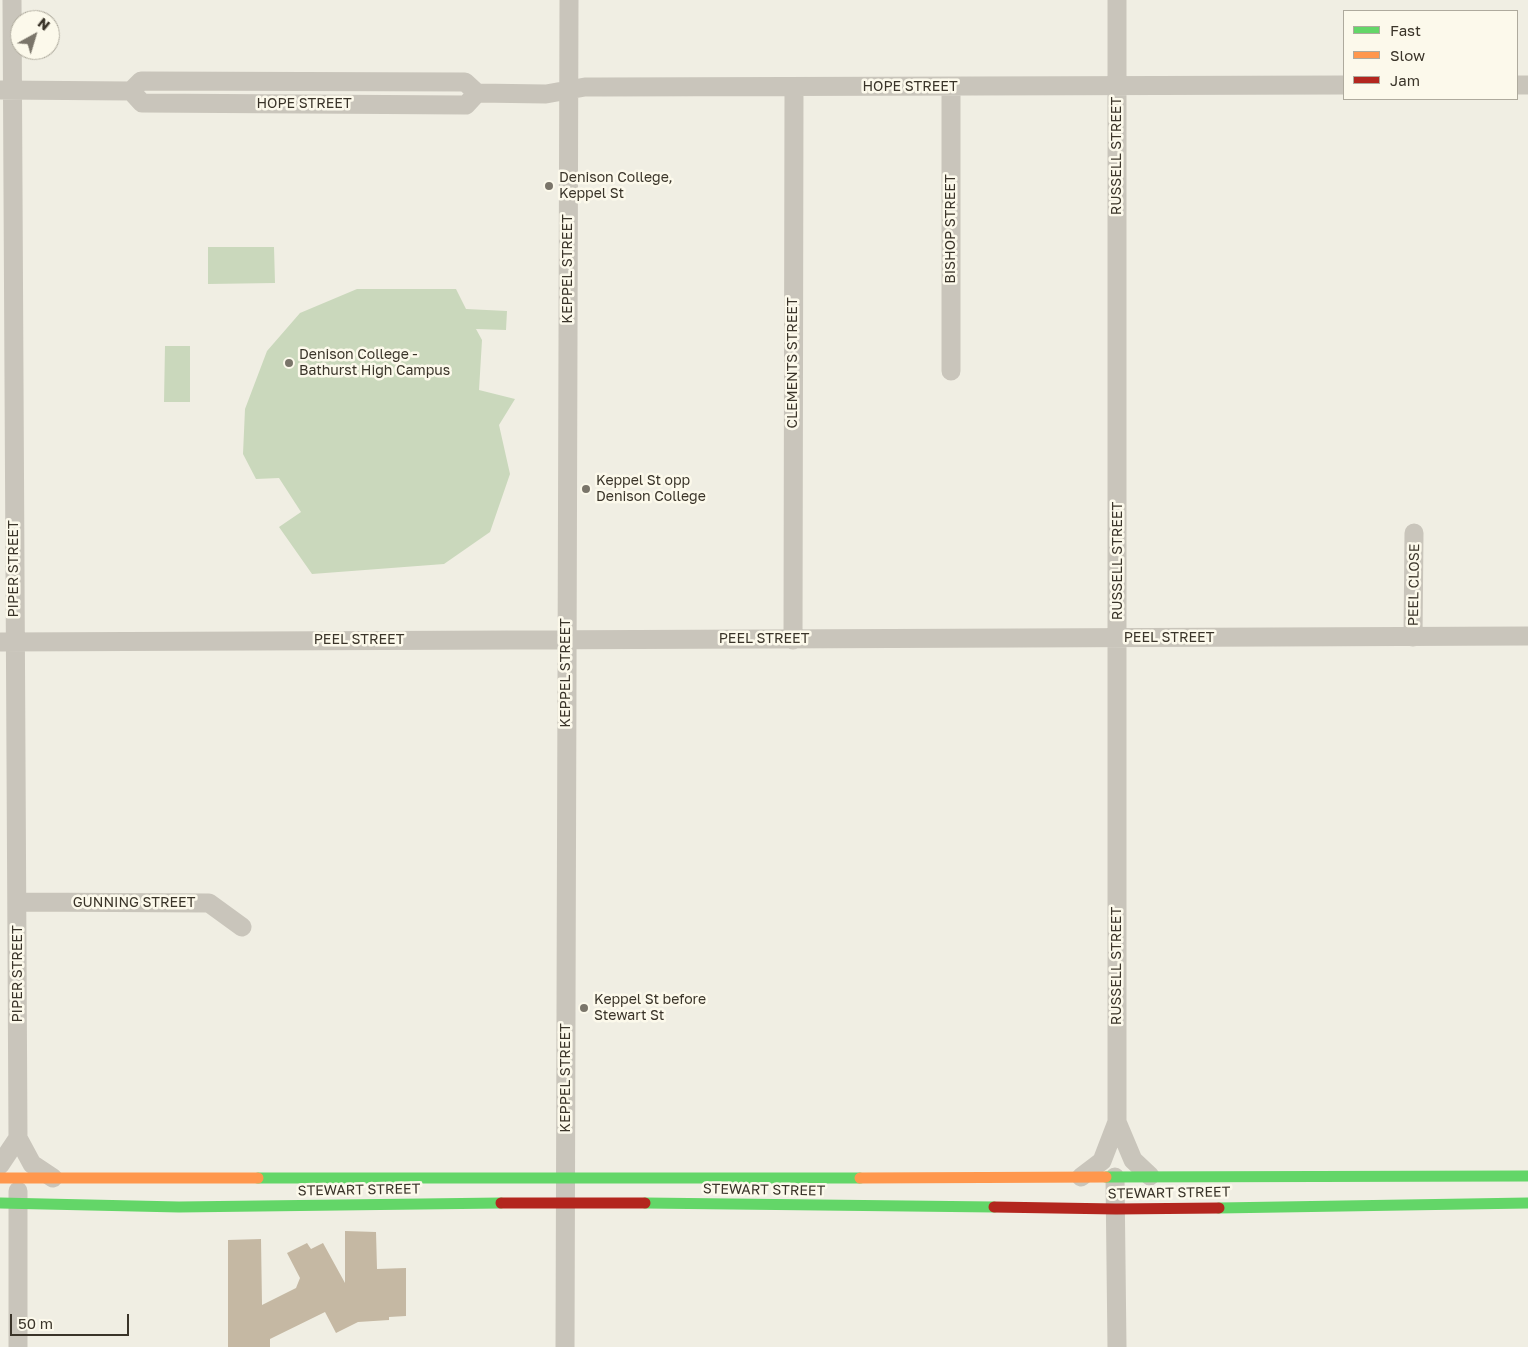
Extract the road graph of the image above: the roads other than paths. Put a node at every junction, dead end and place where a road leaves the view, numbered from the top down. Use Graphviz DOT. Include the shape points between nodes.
graph roads {
  1 [pos="12,0"];
  2 [pos="569,0"];
  3 [pos="1117,0"];
  4 [pos="1343,85"];
  5 [pos="1117,86"];
  6 [pos="794,87"];
  7 [pos="951,87"];
  8 [pos="6,90"];
  9 [pos="569,90"];
  10 [pos="951,371"];
  11 [pos="1414,533"];
  12 [pos="1528,636"];
  13 [pos="1413,637"];
  14 [pos="1118,638"];
  15 [pos="567,640"];
  16 [pos="793,640"];
  17 [pos="7,642"];
  18 [pos="18,902"];
  19 [pos="242,927"];
  20 [pos="1117,1122"];
  21 [pos="18,1138"];
  22 [pos="0,1166"];
  23 [pos="1115,1176"];
  24 [pos="1150,1176"];
  25 [pos="1528,1176"];
  26 [pos="1081,1177"];
  27 [pos="9,1178"];
  28 [pos="53,1178"];
  29 [pos="566,1179"];
  30 [pos="566,1202"];
  31 [pos="9,1203"];
  32 [pos="1528,1203"];
  33 [pos="1116,1209"];
  34 [pos="18,1347"];
  35 [pos="565,1347"];
  36 [pos="1117,1347"];
  1 -- 8 [label="street, PIPER STREET"];
  2 -- 9 [label="street, KEPPEL STREET"];
  3 -- 5 [label="street, RUSSELL STREET"];
  4 -- 5 [label="street, HOPE STREET"];
  5 -- 7 [label="street, HOPE STREET"];
  5 -- 14 [label="street, RUSSELL STREET"];
  6 -- 7 [label="street, HOPE STREET"];
  6 -- 9 [label="street, HOPE STREET" via="601,87"];
  6 -- 16 [label="street, CLEMENTS STREET"];
  7 -- 10 [label="street, BISHOP STREET"];
  8 -- 9 [label="street, HOPE STREET" via="131,91 142,103 466,105 476,94 546,94"];
  8 -- 17 [label="street, PIPER STREET"];
  9 -- 15 [label="street, KEPPEL STREET"];
  11 -- 13 [label="street, PEEL CLOSE"];
  12 -- 13 [label="street, PEEL STREET"];
  13 -- 14 [label="street, PEEL STREET"];
  14 -- 16 [label="street, PEEL STREET"];
  14 -- 20 [label="street, RUSSELL STREET"];
  15 -- 16 [label="street, PEEL STREET"];
  15 -- 17 [label="street, PEEL STREET"];
  15 -- 29 [label="street, KEPPEL STREET"];
  17 -- 18 [label="street, PIPER STREET"];
  18 -- 19 [label="street, GUNNING STREET" via="209,903"];
  18 -- 21 [label="street, PIPER STREET"];
  20 -- 24 [label="street, RUSSELL STREET" via="1133,1160"];
  20 -- 26 [label="street, RUSSELL STREET" via="1102,1161"];
  21 -- 22 [label="street"];
  21 -- 28 [label="street, PIPER STREET" via="32,1164"];
  23 -- 24 [label="highway, STEWART STREET"];
  23 -- 26 [label="highway, STEWART STREET"];
  23 -- 33 [label="street"];
  24 -- 25 [label="highway, STEWART STREET"];
  26 -- 29 [label="highway, STEWART STREET"];
  27 -- 28 [label="highway, STEWART STREET"];
  27 -- 31 [label="street"];
  28 -- 29 [label="highway, STEWART STREET"];
  29 -- 30 [label="street, KEPPEL STREET"];
  30 -- 31 [label="highway, STEWART STREET" via="179,1207"];
  30 -- 33 [label="highway, STEWART STREET"];
  30 -- 35 [label="street, KEPPEL STREET"];
  31 -- 34 [label="street"];
  32 -- 33 [label="highway, STEWART STREET"];
  33 -- 36 [label="street"];
}
